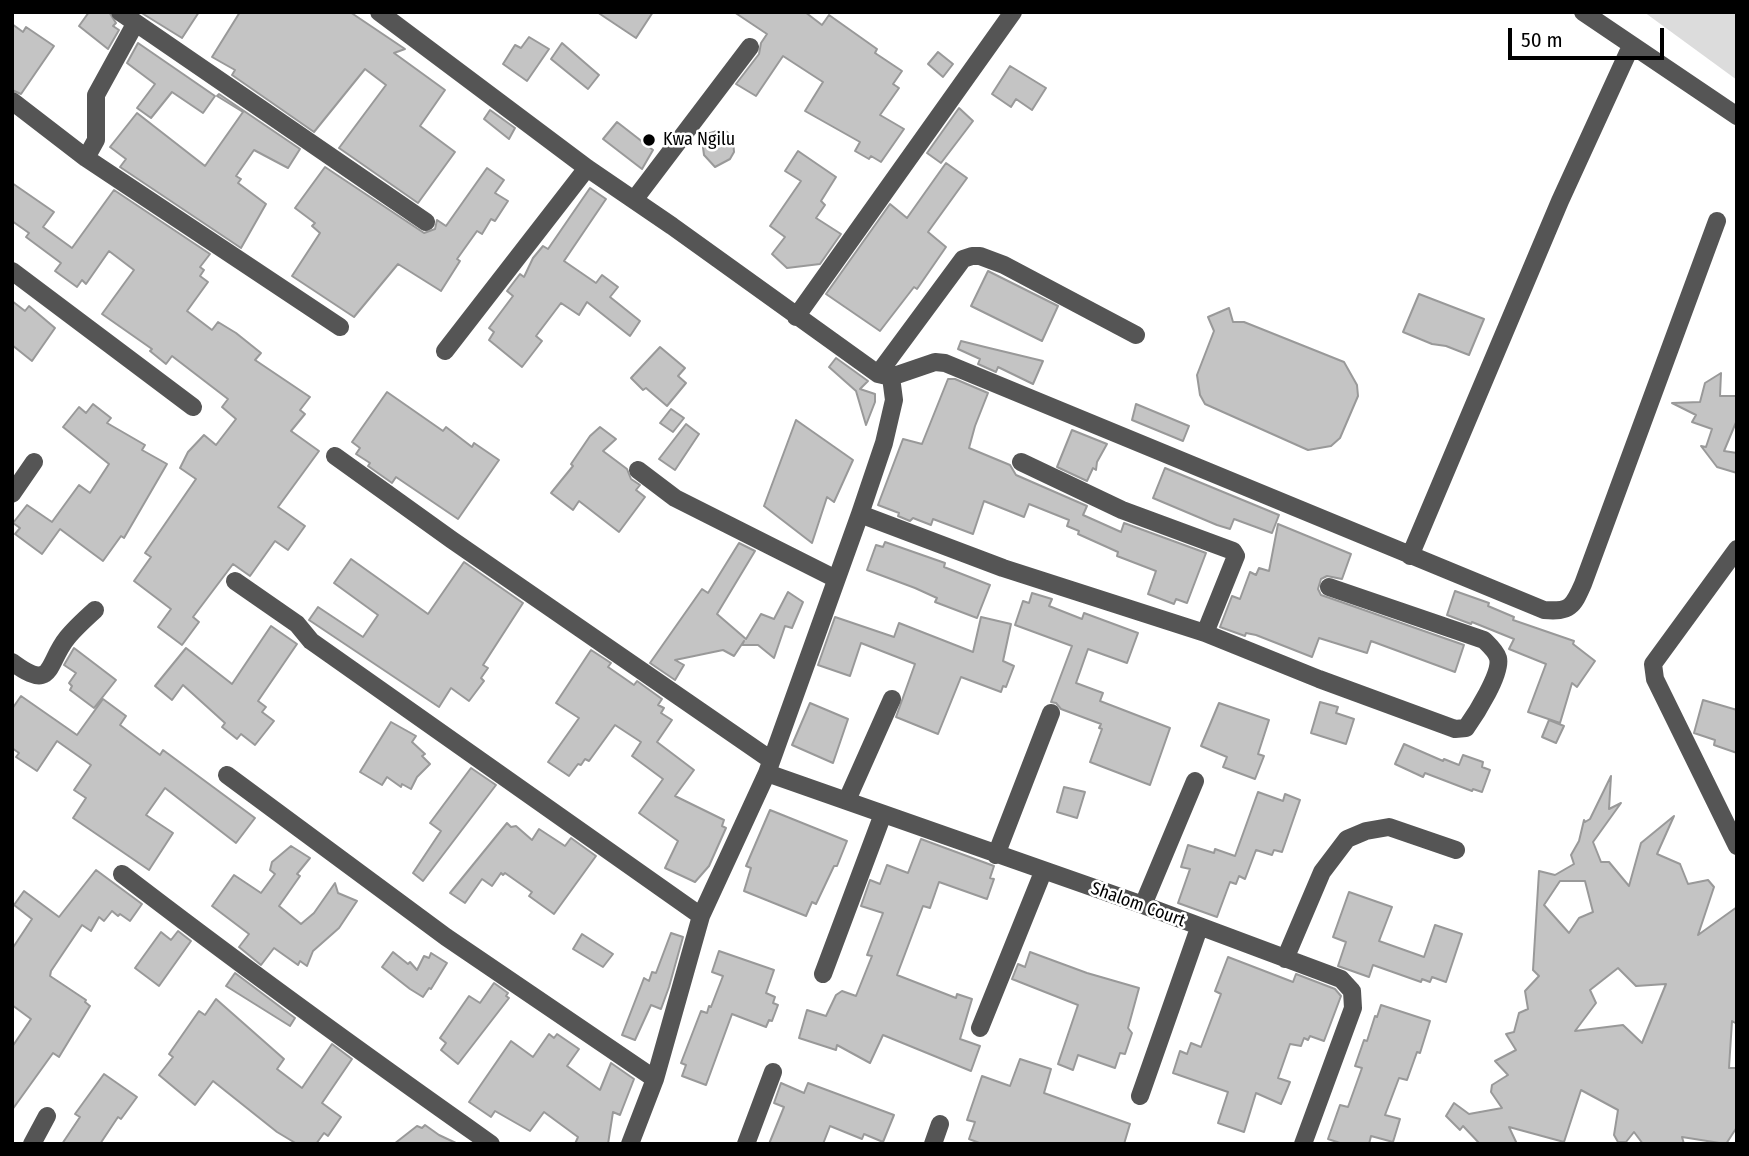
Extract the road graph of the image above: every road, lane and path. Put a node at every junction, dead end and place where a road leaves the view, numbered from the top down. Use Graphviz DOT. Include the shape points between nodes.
graph roads {
  1 [pos="120,12"];
  2 [pos="379,12"];
  3 [pos="1013,12"];
  4 [pos="1583,12"];
  5 [pos="135,24"];
  6 [pos="1631,46"];
  7 [pos="750,47"];
  8 [pos="12,101"];
  9 [pos="1737,116"];
  10 [pos="86,158"];
  11 [pos="587,168"];
  12 [pos="634,200"];
  13 [pos="1717,221"];
  14 [pos="426,222"];
  15 [pos="12,271"];
  16 [pos="796,317"];
  17 [pos="340,327"];
  18 [pos="1136,335"];
  19 [pos="445,351"];
  20 [pos="884,376"];
  21 [pos="193,407"];
  22 [pos="335,456"];
  23 [pos="34,462"];
  24 [pos="1021,462"];
  25 [pos="638,470"];
  26 [pos="13,491"];
  27 [pos="860,514"];
  28 [pos="1737,549"];
  29 [pos="1410,556"];
  30 [pos="836,579"];
  31 [pos="235,581"];
  32 [pos="1329,587"];
  33 [pos="94,610"];
  34 [pos="1205,633"];
  35 [pos="12,662"];
  36 [pos="892,699"];
  37 [pos="1051,713"];
  38 [pos="769,766"];
  39 [pos="227,775"];
  40 [pos="1195,781"];
  41 [pos="846,800"];
  42 [pos="883,814"];
  43 [pos="1737,846"];
  44 [pos="1456,850"];
  45 [pos="996,855"];
  46 [pos="1043,872"];
  47 [pos="122,874"];
  48 [pos="1143,905"];
  49 [pos="701,916"];
  50 [pos="1199,928"];
  51 [pos="1285,959"];
  52 [pos="822,974"];
  53 [pos="980,1028"];
  54 [pos="773,1072"];
  55 [pos="655,1079"];
  56 [pos="1140,1096"];
  57 [pos="47,1116"];
  58 [pos="940,1124"];
  59 [pos="32,1144"];
  60 [pos="491,1144"];
  61 [pos="630,1144"];
  62 [pos="747,1144"];
  63 [pos="933,1144"];
  64 [pos="1303,1144"];
  1 -- 5 [label="street"];
  2 -- 11 [label="street"];
  3 -- 16 [label="street"];
  4 -- 6 [label="street"];
  5 -- 10 [label="street" via="96,95 96,140"];
  5 -- 14 [label="street"];
  6 -- 9 [label="street"];
  6 -- 29 [label="street" via="1560,201"];
  7 -- 12 [label="street"];
  8 -- 10 [label="street"];
  10 -- 17 [label="street"];
  11 -- 12 [label="street"];
  11 -- 19 [label="street"];
  12 -- 16 [label="street"];
  13 -- 29 [label="street" via="1575,604 1562,611 1544,610"];
  15 -- 21 [label="street"];
  16 -- 20 [label="street"];
  18 -- 20 [label="street" via="1004,265 971,256 963,259"];
  20 -- 27 [label="street" via="894,400"];
  20 -- 29 [label="street" via="945,363"];
  22 -- 38 [label="street, Shalom Court"];
  23 -- 26 [label="street"];
  24 -- 34 [label="street" via="1122,510 1233,551 1236,556"];
  25 -- 30 [label="street" via="675,498"];
  27 -- 30 [label="street"];
  27 -- 34 [label="street" via="1003,568"];
  28 -- 43 [label="street" via="1653,664 1655,679"];
  30 -- 38 [label="street"];
  31 -- 49 [label="street" via="297,624 311,641"];
  32 -- 34 [label="street" via="1484,640 1497,657 1499,669 1466,728 1455,729"];
  33 -- 35 [label="street" via="65,639 49,671 29,675"];
  36 -- 41 [label="street"];
  37 -- 45 [label="street"];
  38 -- 41 [label="street, Shalom Court"];
  38 -- 49 [label="street"];
  39 -- 55 [label="street" via="446,937"];
  40 -- 48 [label="street"];
  41 -- 42 [label="street, Shalom Court"];
  42 -- 45 [label="street, Shalom Court"];
  42 -- 52 [label="street"];
  44 -- 51 [label="street" via="1389,827 1347,839 1322,872"];
  45 -- 46 [label="street, Shalom Court"];
  46 -- 48 [label="street, Shalom Court"];
  46 -- 53 [label="street"];
  47 -- 60 [label="street"];
  48 -- 50 [label="street, Shalom Court"];
  49 -- 55 [label="street"];
  50 -- 51 [label="street, Shalom Court"];
  50 -- 56 [label="street"];
  51 -- 64 [label="street, Shalom Court" via="1341,979 1352,991 1353,1008"];
  54 -- 62 [label="street"];
  55 -- 61 [label="street"];
  57 -- 59 [label="street"];
  58 -- 63 [label="street"];
}
